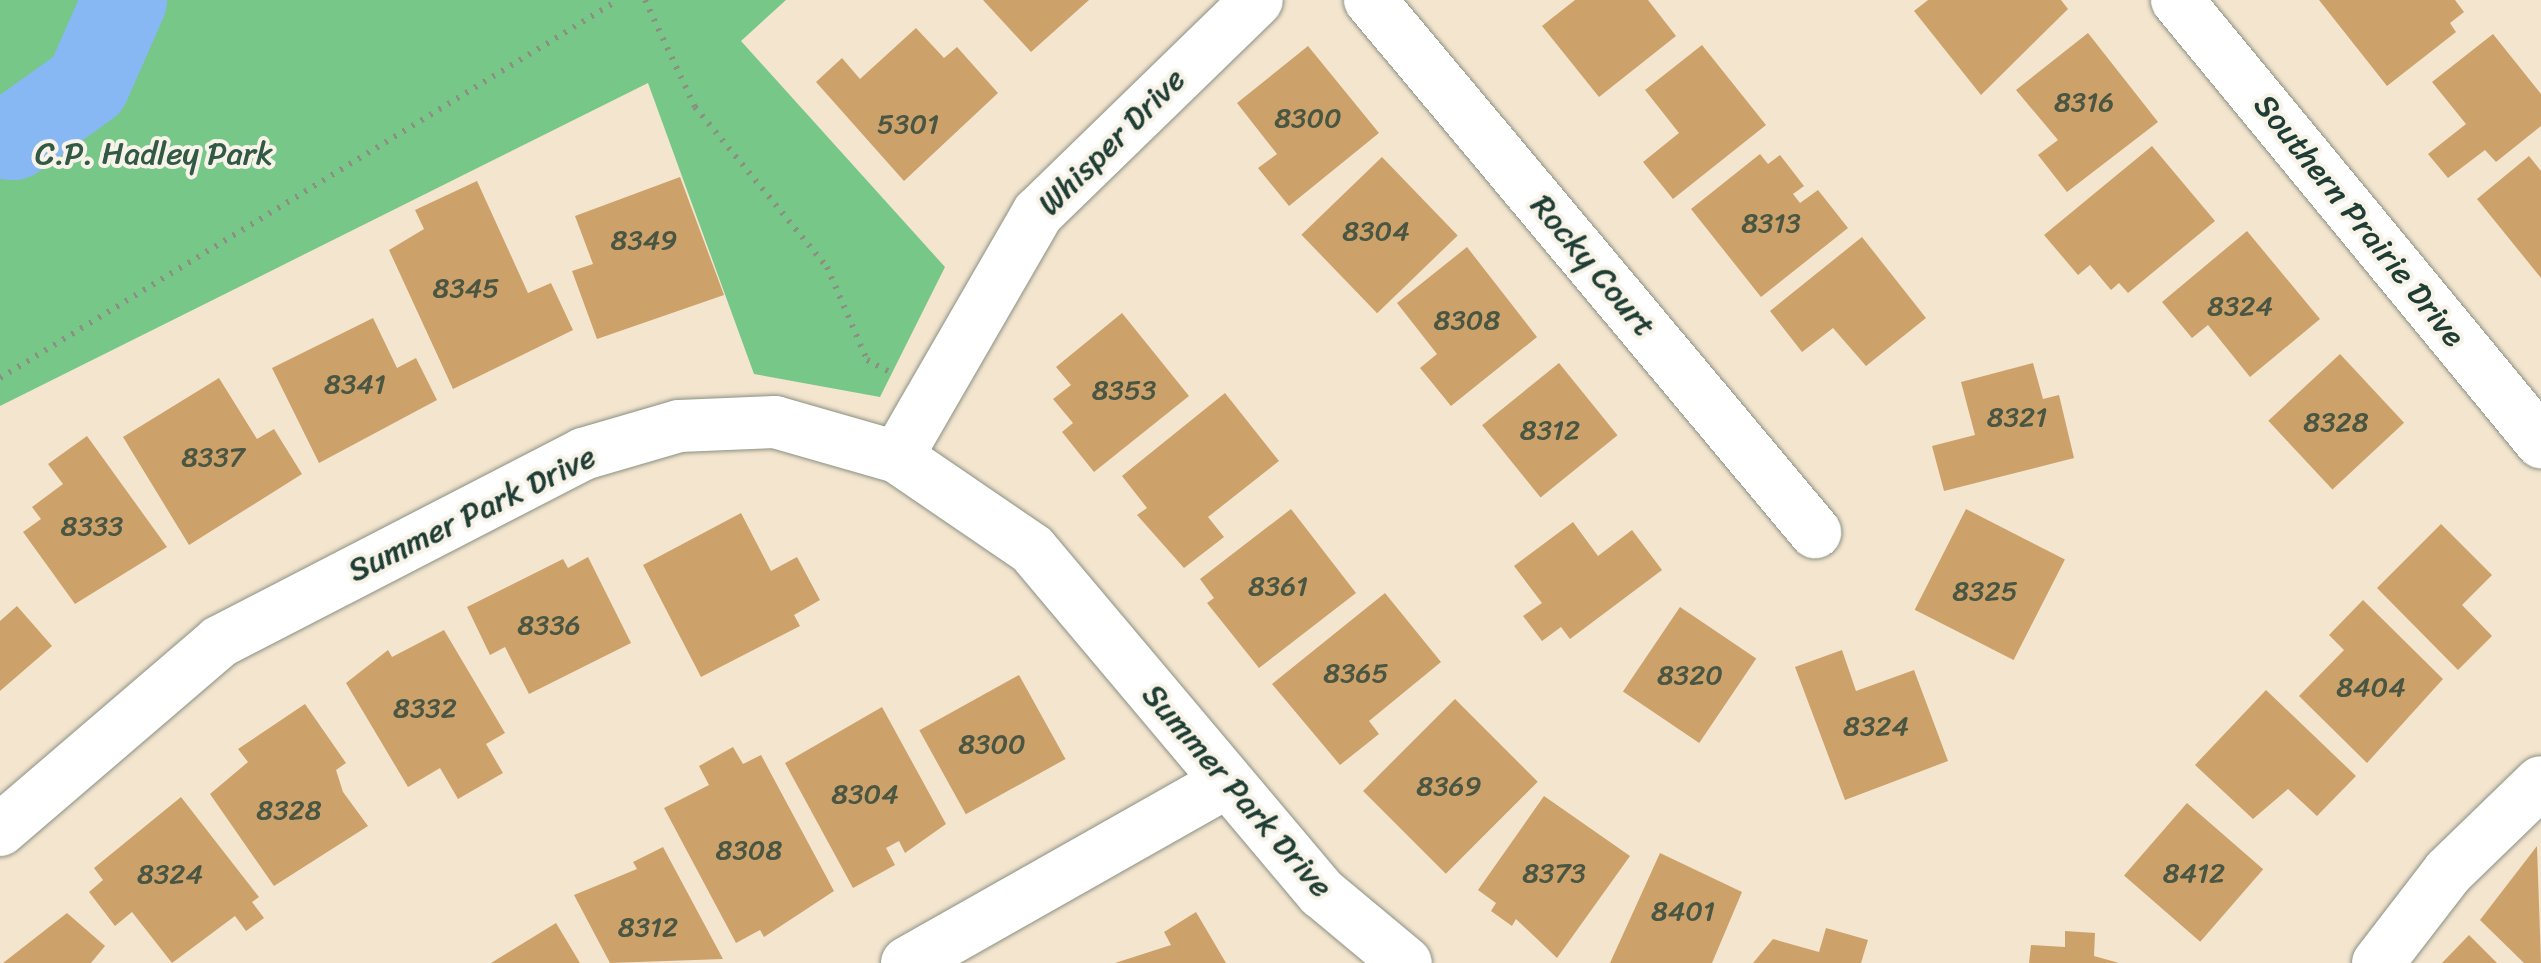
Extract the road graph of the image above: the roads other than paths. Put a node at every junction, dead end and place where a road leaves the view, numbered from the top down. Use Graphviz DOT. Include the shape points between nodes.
graph roads {
  1 [pos="1258,0"];
  2 [pos="1370,0"];
  3 [pos="2176,0"];
  4 [pos="2541,442"];
  5 [pos="898,456"];
  6 [pos="1815,532"];
  7 [pos="2541,782"];
  8 [pos="1225,783"];
  9 [pos="0,830"];
  10 [pos="906,963"];
  11 [pos="1406,963"];
  12 [pos="2378,963"];
  1 -- 5 [label="street, Whisper Drive" via="1038,212"];
  2 -- 6 [label="street, Rocky Court"];
  3 -- 4 [label="street, Southern Prairie Drive"];
  5 -- 8 [label="street, Summer Park Drive" via="1032,549"];
  5 -- 9 [label="street, Summer Park Drive" via="775,422 679,426 584,454 219,642"];
  7 -- 12 [label="street" via="2448,872"];
  8 -- 10 [label="street"];
  8 -- 11 [label="street, Summer Park Drive" via="1322,894"];
}
